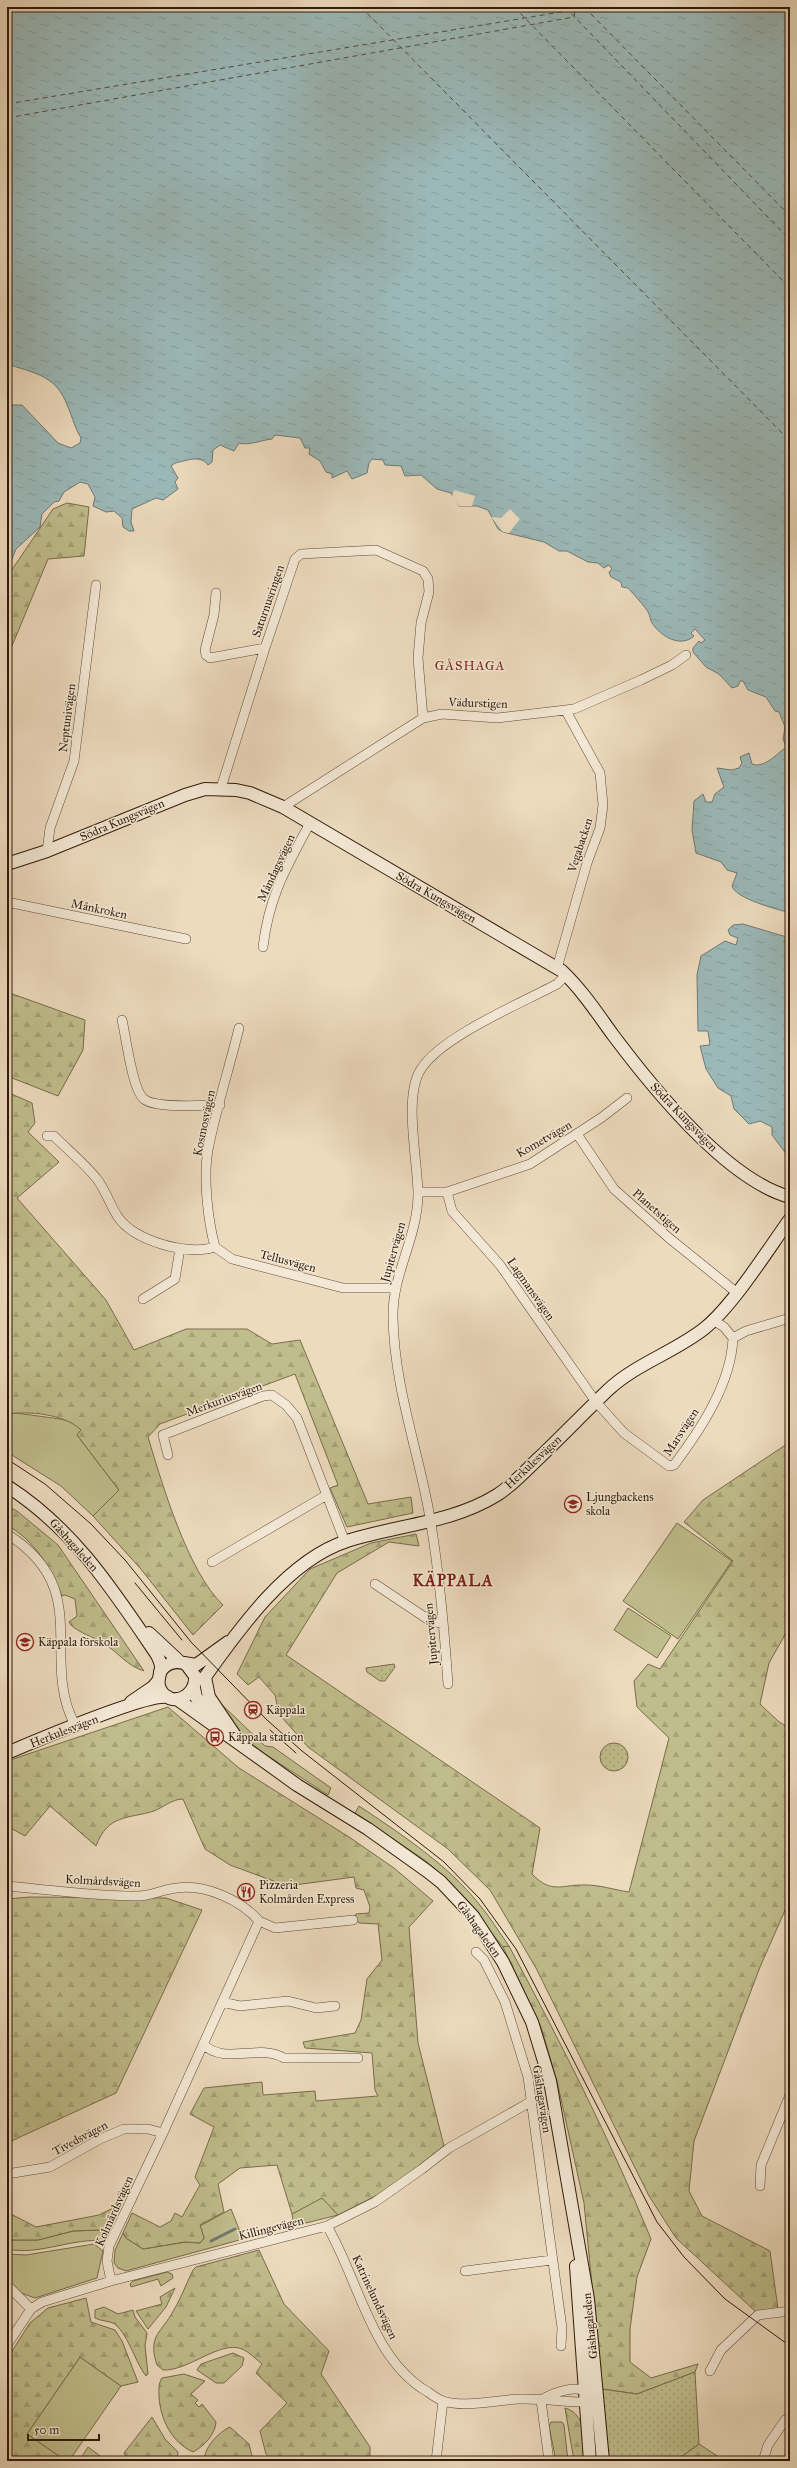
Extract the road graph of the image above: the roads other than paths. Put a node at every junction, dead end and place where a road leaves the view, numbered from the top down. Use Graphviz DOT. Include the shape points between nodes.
graph roads {
  1 [pos="96,585"];
  2 [pos="216,593"];
  3 [pos="264,648"];
  4 [pos="686,655"];
  5 [pos="566,711"];
  6 [pos="423,718"];
  7 [pos="221,788"];
  8 [pos="283,807"];
  9 [pos="310,823"];
  10 [pos="47,851"];
  11 [pos="7,864"];
  12 [pos="7,902"];
  13 [pos="186,939"];
  14 [pos="263,947"];
  15 [pos="562,972"];
  16 [pos="122,1020"];
  17 [pos="238,1028"];
  18 [pos="627,1098"];
  19 [pos="220,1105"];
  20 [pos="577,1134"];
  21 [pos="47,1136"];
  22 [pos="418,1192"];
  23 [pos="447,1192"];
  24 [pos="790,1197"];
  25 [pos="790,1219"];
  26 [pos="180,1248"];
  27 [pos="215,1248"];
  28 [pos="395,1288"];
  29 [pos="736,1292"];
  30 [pos="143,1300"];
  31 [pos="790,1318"];
  32 [pos="713,1320"];
  33 [pos="733,1338"];
  34 [pos="596,1402"];
  35 [pos="168,1455"];
  36 [pos="7,1486"];
  37 [pos="325,1496"];
  38 [pos="430,1520"];
  39 [pos="7,1534"];
  40 [pos="345,1542"];
  41 [pos="212,1562"];
  42 [pos="376,1584"];
  43 [pos="129,1614"];
  44 [pos="443,1624"];
  45 [pos="234,1638"];
  46 [pos="182,1663"];
  47 [pos="159,1676"];
  48 [pos="198,1683"];
  49 [pos="448,1684"];
  50 [pos="172,1698"];
  51 [pos="121,1709"];
  52 [pos="75,1726"];
  53 [pos="218,1728"];
  54 [pos="250,1752"];
  55 [pos="7,1753"];
  56 [pos="7,1886"];
  57 [pos="353,1920"];
  58 [pos="259,1921"];
  59 [pos="476,1952"];
  60 [pos="222,2002"];
  61 [pos="335,2006"];
  62 [pos="203,2044"];
  63 [pos="358,2058"];
  64 [pos="790,2095"];
  65 [pos="532,2101"];
  66 [pos="164,2133"];
  67 [pos="7,2174"];
  68 [pos="760,2186"];
  69 [pos="570,2193"];
  70 [pos="327,2226"];
  71 [pos="552,2260"];
  72 [pos="464,2271"];
  73 [pos="111,2281"];
  74 [pos="7,2285"];
  75 [pos="32,2309"];
  76 [pos="790,2311"];
  77 [pos="7,2345"];
  78 [pos="561,2346"];
  79 [pos="710,2371"];
  80 [pos="584,2390"];
  81 [pos="596,2395"];
  82 [pos="541,2400"];
  83 [pos="443,2401"];
  84 [pos="585,2402"];
  85 [pos="785,2420"];
  86 [pos="436,2461"];
  87 [pos="549,2461"];
  88 [pos="590,2461"];
  89 [pos="603,2461"];
  90 [pos="763,2461"];
  1 -- 10 [label="street, Neptunivägen" via="74,761 50,828"];
  2 -- 3 [label="street, Saturnusringen" via="206,655 210,658"];
  3 -- 6 [label="street, Saturnusringen" via="295,559 301,554 376,550 412,565 423,571 428,579 429,592 421,623 418,658"];
  3 -- 7 [label="street, Saturnusringen"];
  4 -- 5 [label="street, Vädurstigen" via="672,665 615,693"];
  5 -- 6 [label="street, Vädurstigen" via="498,718 442,714"];
  5 -- 15 [label="street, Vegabacken" via="600,773 603,805 600,828 576,900"];
  6 -- 8 [label="street, Vädurstigen"];
  7 -- 8 [label="street, Södra Kungsvägen" via="250,793"];
  7 -- 10 [label="street, Södra Kungsvägen" via="184,795"];
  8 -- 9 [label="street, Södra Kungsvägen"];
  9 -- 14 [label="street, Måndagsvägen" via="271,901"];
  9 -- 15 [label="street, Södra Kungsvägen"];
  10 -- 11 [label="street, Södra Kungsvägen"];
  12 -- 13 [label="street, Månkroken"];
  15 -- 22 [label="street, Jupitervägen" via="557,984 457,1038 420,1070 414,1092 413,1112"];
  15 -- 24 [label="street, Södra Kungsvägen" via="648,1080 693,1128 735,1167 766,1188"];
  16 -- 19 [label="street" via="137,1089 144,1100 157,1104"];
  17 -- 19 [label="street, Kosmosvägen"];
  18 -- 20 [label="street, Kometvägen"];
  19 -- 27 [label="street, Kosmosvägen" via="208,1151 210,1231"];
  20 -- 23 [label="street, Kometvägen" via="530,1164"];
  20 -- 29 [label="street, Planetstigen" via="614,1189"];
  21 -- 26 [label="street" via="54,1136 96,1178 107,1192 117,1216 126,1227 138,1237"];
  22 -- 23 [label="street, Kometvägen"];
  22 -- 28 [label="street, Jupitervägen" via="414,1228"];
  23 -- 34 [label="street, Lagmansvägen" via="452,1211 500,1265"];
  25 -- 29 [label="street, Herkulesvägen"];
  26 -- 27 [label="street" via="204,1251"];
  26 -- 30 [label="street" via="175,1279"];
  27 -- 28 [label="street, Tellusvägen" via="232,1259 343,1288"];
  28 -- 38 [label="street, Jupitervägen" via="395,1358 403,1405"];
  29 -- 32 [label="street, Herkulesvägen"];
  31 -- 33 [label="street"];
  32 -- 33 [label="street" via="724,1327"];
  32 -- 34 [label="street, Herkulesvägen" via="690,1338 621,1380"];
  33 -- 34 [label="street, Marsvägen" via="722,1389 672,1466 663,1464 636,1443 613,1423"];
  34 -- 38 [label="street, Herkulesvägen" via="498,1495 468,1510"];
  35 -- 37 [label="street, Merkuriusvägen" via="163,1435 262,1396 272,1395 286,1405 297,1418"];
  36 -- 43 [label="street, Gåshagaleden" via="62,1528 84,1552"];
  37 -- 40 [label="street, Merkuriusvägen"];
  37 -- 41 [label="street"];
  38 -- 40 [label="street, Herkulesvägen"];
  38 -- 44 [label="street, Jupitervägen"];
  39 -- 52 [label="street" via="25,1548 44,1569 57,1597 62,1629 64,1697"];
  40 -- 45 [label="street, Herkulesvägen" via="311,1560 287,1579"];
  42 -- 44 [label="street" via="429,1620"];
  43 -- 46 [label="street, Gåshagaleden"];
  43 -- 47 [label="street, Gåshagaleden" via="157,1655 161,1666"];
  44 -- 49 [label="street, Jupitervägen"];
  45 -- 46 [label="street, Herkulesvägen" via="196,1665"];
  45 -- 48 [label="street, Herkulesvägen"];
  46 -- 47 [label="street" via="169,1664"];
  46 -- 48 [label="street, Gåshagaleden" via="193,1672"];
  47 -- 50 [label="street, Gåshagaleden" via="160,1690"];
  47 -- 51 [label="street, Herkulesvägen" via="154,1687"];
  48 -- 50 [label="street" via="186,1697"];
  48 -- 53 [label="street, Gåshagaleden" via="196,1697"];
  48 -- 54 [label="street" via="206,1690 216,1710"];
  50 -- 51 [label="street, Herkulesvägen" via="160,1697"];
  50 -- 53 [label="street, Gåshagaleden"];
  51 -- 52 [label="street, Herkulesvägen"];
  52 -- 55 [label="street, Herkulesvägen"];
  53 -- 54 [label="street, Gåshagaleden"];
  54 -- 69 [label="street, Gåshagaleden" via="409,1857 457,1898 484,1931 512,1978 539,2040 550,2081"];
  56 -- 58 [label="street, Kolmårdsvägen" via="138,1896 177,1888 194,1888 230,1900"];
  57 -- 58 [label="street, Kolmårdsvägen" via="275,1928"];
  58 -- 60 [label="street, Kolmårdsvägen"];
  59 -- 65 [label="street, Gåshagavägen" via="491,1973 507,2008 523,2056"];
  60 -- 61 [label="street" via="240,2006 288,2001 311,2007"];
  60 -- 62 [label="street, Kolmårdsvägen"];
  62 -- 63 [label="street" via="219,2054 274,2052 284,2058"];
  62 -- 66 [label="street, Kolmårdsvägen"];
  64 -- 68 [label="street" via="761,2165"];
  65 -- 70 [label="street, Killingevägen" via="449,2148 375,2202"];
  65 -- 71 [label="street, Gåshagavägen"];
  66 -- 67 [label="street, Tivedsvägen" via="148,2129 124,2129 100,2139 50,2167"];
  66 -- 73 [label="street, Kolmårdsvägen" via="109,2246 107,2261"];
  69 -- 80 [label="street, Gåshagaleden"];
  69 -- 81 [label="street, Gåshagaleden" via="588,2299"];
  70 -- 73 [label="street, Killingevägen"];
  70 -- 83 [label="street, Katrinelundsvägen" via="350,2270 375,2330 394,2363 412,2382"];
  71 -- 72 [label="street"];
  71 -- 78 [label="street, Gåshagavägen" via="562,2328"];
  73 -- 75 [label="street, Killingevägen" via="42,2302"];
  74 -- 75 [label="street"];
  75 -- 77 [label="street, Killingevägen"];
  76 -- 79 [label="street" via="758,2315 721,2350"];
  80 -- 81 [label="street, Katrinelundsvägen"];
  80 -- 82 [label="street, Katrinelundsvägen" via="554,2392"];
  80 -- 84 [label="street, Gåshagaleden"];
  81 -- 84 [label="street"];
  81 -- 89 [label="street, Gåshagaleden"];
  82 -- 83 [label="street, Katrinelundsvägen" via="474,2403"];
  82 -- 84 [label="street, Katrinelundsvägen"];
  82 -- 87 [label="street"];
  83 -- 86 [label="street"];
  84 -- 88 [label="street, Gåshagaleden"];
  85 -- 90 [label="street" via="768,2445"];
}
